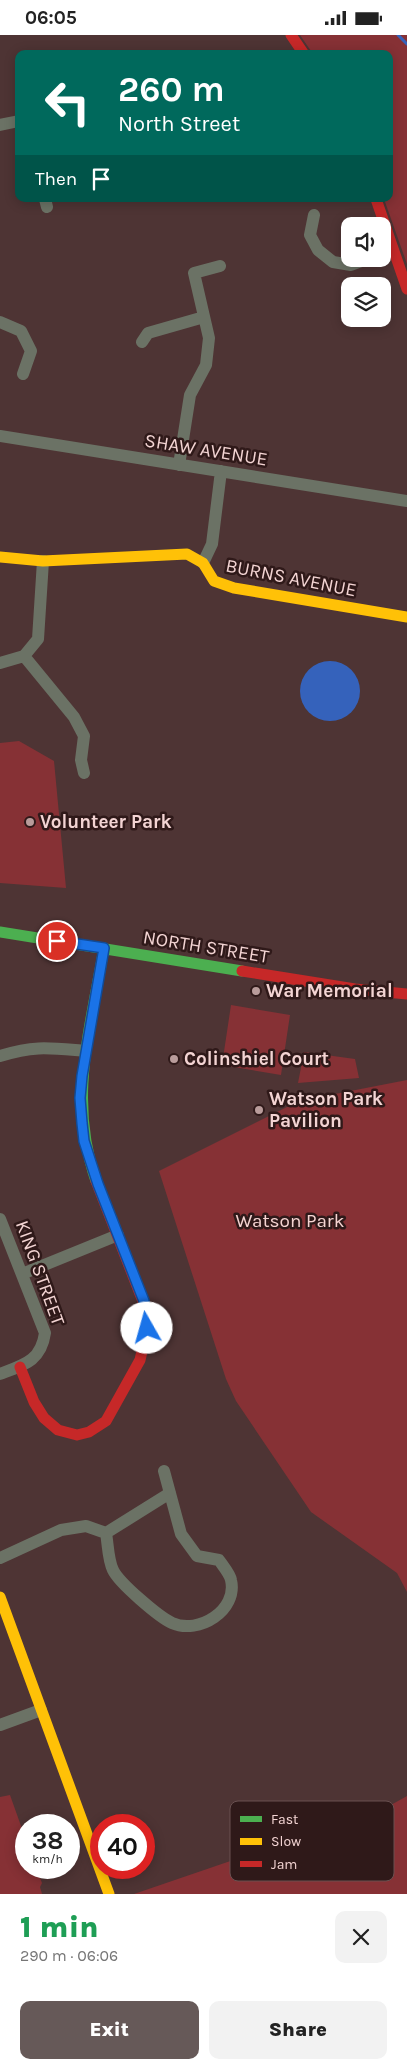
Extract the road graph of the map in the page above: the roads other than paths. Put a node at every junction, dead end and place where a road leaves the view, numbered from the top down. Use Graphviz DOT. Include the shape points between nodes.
graph roads {
  1 [pos="291,35"];
  2 [pos="301,50"];
  3 [pos="15,122"];
  4 [pos="0,125"];
  5 [pos="377,202"];
  6 [pos="314,215"];
  7 [pos="380,217"];
  8 [pos="391,255"];
  9 [pos="341,263"];
  10 [pos="220,266"];
  11 [pos="407,289"];
  12 [pos="204,317"];
  13 [pos="0,322"];
  14 [pos="142,342"];
  15 [pos="23,373"];
  16 [pos="0,436"];
  17 [pos="178,465"];
  18 [pos="221,471"];
  19 [pos="407,501"];
  20 [pos="0,557"];
  21 [pos="43,561"];
  22 [pos="203,563"];
  23 [pos="407,617"];
  24 [pos="24,656"];
  25 [pos="0,663"];
  26 [pos="84,773"];
  27 [pos="0,932"];
  28 [pos="104,948"];
  29 [pos="407,994"];
  30 [pos="86,1051"];
  31 [pos="0,1056"];
  32 [pos="0,1219"];
  33 [pos="118,1235"];
  34 [pos="22,1274"];
  35 [pos="20,1367"];
  36 [pos="0,1374"];
  37 [pos="164,1471"];
  38 [pos="170,1493"];
  39 [pos="106,1533"];
  40 [pos="0,1558"];
  41 [pos="0,1597"];
  42 [pos="40,1709"];
  43 [pos="0,1725"];
  44 [pos="109,1894"];
  1 -- 2 [label="street"];
  3 -- 4 [label="street"];
  5 -- 7 [label="street"];
  6 -- 9 [label="street" via="310,235 318,250 333,262"];
  8 -- 11 [label="street"];
  10 -- 12 [label="street" via="194,273"];
  12 -- 14 [label="street" via="148,333"];
  12 -- 17 [label="street" via="209,338 206,365 190,395"];
  13 -- 15 [label="street" via="21,331 31,351"];
  16 -- 17 [label="street, SHAW AVENUE"];
  17 -- 18 [label="street, SHAW AVENUE"];
  18 -- 19 [label="street, SHAW AVENUE"];
  18 -- 22 [label="street" via="212,544"];
  20 -- 21 [label="street, BURNS AVENUE"];
  21 -- 22 [label="street, BURNS AVENUE" via="187,554"];
  21 -- 24 [label="street" via="38,639"];
  22 -- 23 [label="street, BURNS AVENUE" via="214,581 234,588"];
  24 -- 25 [label="street"];
  24 -- 26 [label="street" via="84,736 81,760"];
  27 -- 28 [label="street, NORTH STREET"];
  28 -- 29 [label="street, NORTH STREET" via="355,989"];
  28 -- 30 [label="street"];
  30 -- 31 [label="street" via="44,1047"];
  30 -- 33 [label="street" via="80,1098 84,1141"];
  32 -- 34 [label="street, KING STREET"];
  33 -- 34 [label="street"];
  33 -- 35 [label="street" via="144,1301 147,1328 137,1367 106,1420 92,1430 75,1435 53,1428 40,1415"];
  34 -- 35 [label="street, KING STREET" via="45,1333 43,1346 36,1357"];
  35 -- 36 [label="street, KING STREET"];
  37 -- 38 [label="street"];
  38 -- 39 [label="street"];
  38 -- 39 [label="street" via="181,1534 197,1556 219,1560 231,1580 231,1600 216,1617 193,1626 173,1623 126,1588 112,1569"];
  39 -- 40 [label="street" via="86,1526 61,1530"];
  41 -- 42 [label="street"];
  42 -- 43 [label="street"];
  42 -- 44 [label="street"];
}
